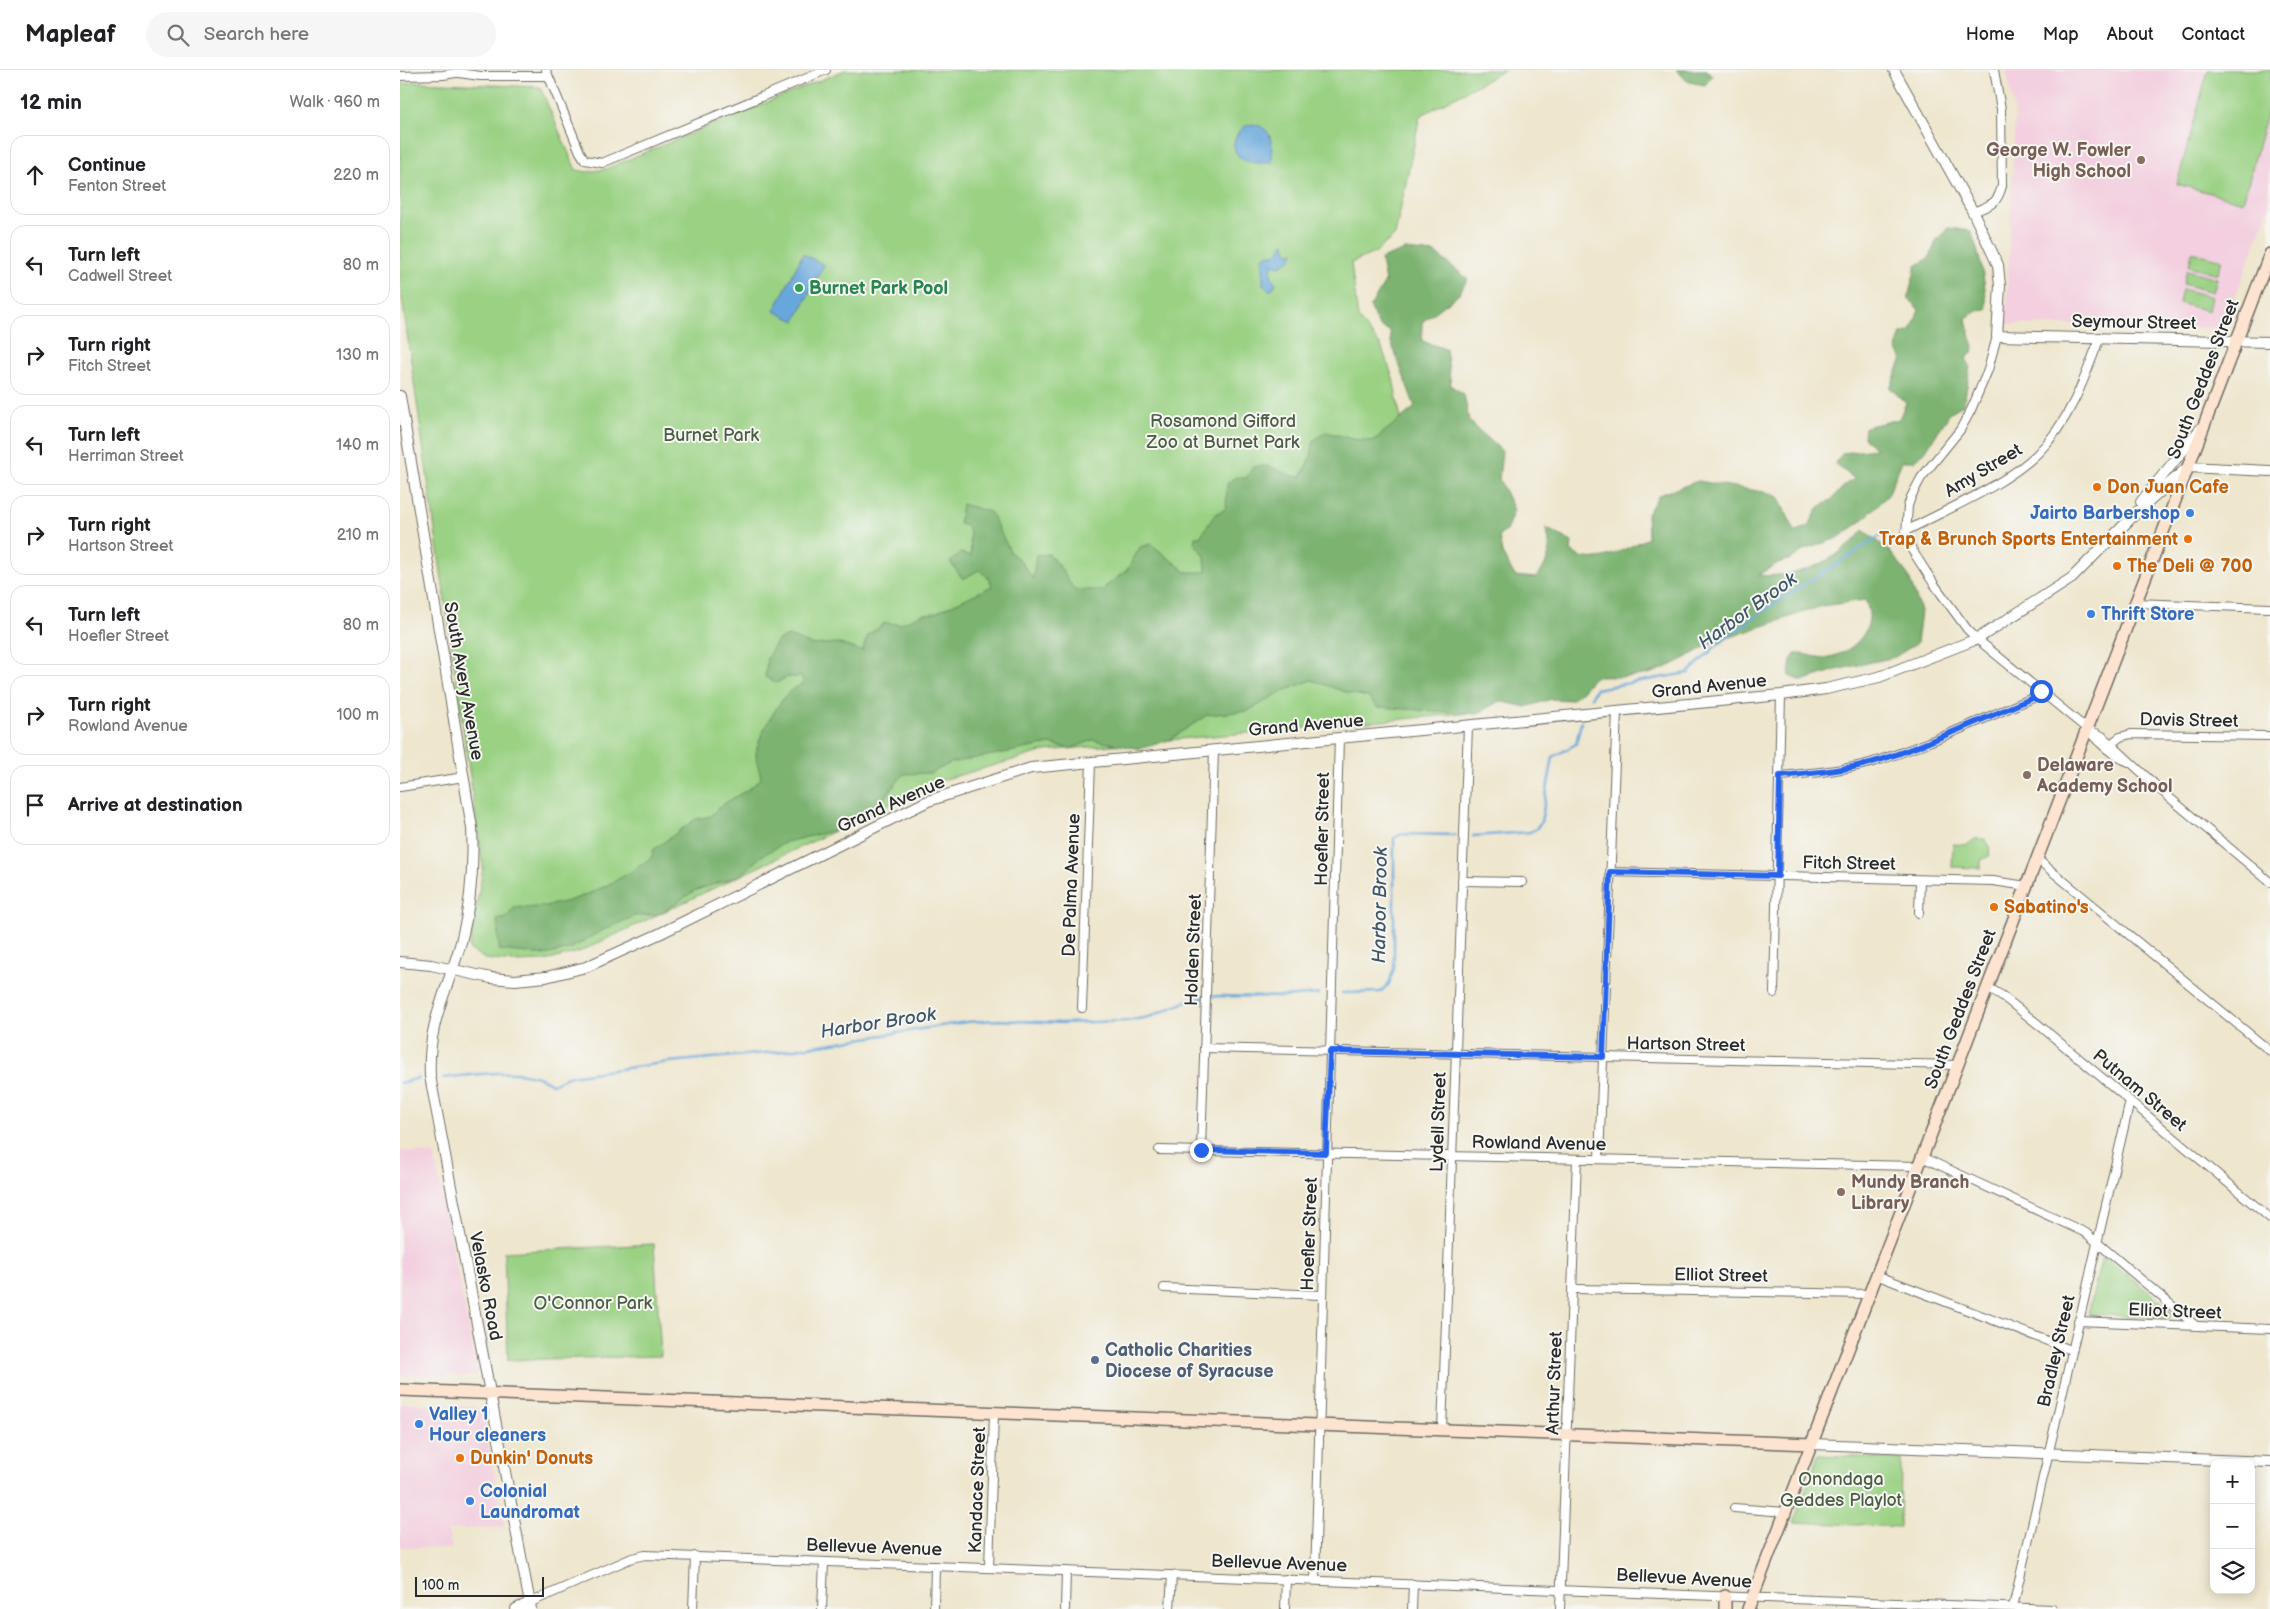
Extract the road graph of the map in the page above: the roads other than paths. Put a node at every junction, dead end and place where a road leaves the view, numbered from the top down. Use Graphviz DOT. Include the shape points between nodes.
graph roads {
  1 [pos="469,70"];
  2 [pos="826,70"];
  3 [pos="1894,70"];
  4 [pos="1994,70"];
  5 [pos="458,73"];
  6 [pos="547,73"];
  7 [pos="400,76"];
  8 [pos="1973,212"];
  9 [pos="2270,254"];
  10 [pos="1997,336"];
  11 [pos="2100,338"];
  12 [pos="2237,341"];
  13 [pos="2270,342"];
  14 [pos="400,396"];
  15 [pos="2204,424"];
  16 [pos="2188,467"];
  17 [pos="2270,471"];
  18 [pos="2135,514"];
  19 [pos="1906,531"];
  20 [pos="2134,603"];
  21 [pos="2270,608"];
  22 [pos="1977,639"];
  23 [pos="2041,691"];
  24 [pos="1781,695"];
  25 [pos="1617,711"];
  26 [pos="1468,726"];
  27 [pos="2086,729"];
  28 [pos="2270,736"];
  29 [pos="1339,738"];
  30 [pos="2112,744"];
  31 [pos="1214,750"];
  32 [pos="1091,762"];
  33 [pos="2129,762"];
  34 [pos="1780,776"];
  35 [pos="464,777"];
  36 [pos="400,787"];
  37 [pos="2037,858"];
  38 [pos="1610,872"];
  39 [pos="1778,876"];
  40 [pos="1920,880"];
  41 [pos="1462,881"];
  42 [pos="1522,882"];
  43 [pos="2270,882"];
  44 [pos="2027,886"];
  45 [pos="1919,913"];
  46 [pos="400,962"];
  47 [pos="451,970"];
  48 [pos="1987,988"];
  49 [pos="1774,993"];
  50 [pos="1082,1008"];
  51 [pos="1204,1048"];
  52 [pos="1330,1051"];
  53 [pos="2270,1051"];
  54 [pos="1456,1054"];
  55 [pos="1603,1057"];
  56 [pos="1958,1066"];
  57 [pos="2130,1101"];
  58 [pos="1159,1150"];
  59 [pos="1201,1150"];
  60 [pos="1326,1153"];
  61 [pos="1452,1156"];
  62 [pos="1577,1159"];
  63 [pos="1599,1159"];
  64 [pos="1920,1162"];
  65 [pos="2270,1218"];
  66 [pos="2097,1241"];
  67 [pos="1876,1275"];
  68 [pos="1164,1288"];
  69 [pos="1573,1290"];
  70 [pos="1321,1294"];
  71 [pos="1869,1294"];
  72 [pos="2078,1321"];
  73 [pos="2196,1326"];
  74 [pos="2270,1330"];
  75 [pos="2071,1350"];
  76 [pos="400,1390"];
  77 [pos="490,1395"];
  78 [pos="994,1413"];
  79 [pos="1318,1426"];
  80 [pos="1442,1430"];
  81 [pos="1567,1435"];
  82 [pos="1812,1444"];
  83 [pos="2049,1454"];
  84 [pos="2270,1462"];
  85 [pos="1734,1508"];
  86 [pos="1785,1512"];
  87 [pos="695,1556"];
  88 [pos="824,1562"];
  89 [pos="935,1566"];
  90 [pos="989,1568"];
  91 [pos="1066,1571"];
  92 [pos="1172,1574"];
  93 [pos="1286,1579"];
  94 [pos="1314,1580"];
  95 [pos="1412,1584"];
  96 [pos="1561,1590"];
  97 [pos="1725,1596"];
  98 [pos="1752,1598"];
  99 [pos="1864,1605"];
  100 [pos="530,1606"];
  101 [pos="2013,1608"];
  102 [pos="516,1609"];
  103 [pos="693,1609"];
  104 [pos="822,1609"];
  105 [pos="934,1609"];
  106 [pos="1065,1609"];
  107 [pos="1170,1609"];
  108 [pos="1285,1609"];
  109 [pos="1412,1609"];
  110 [pos="1560,1609"];
  111 [pos="1725,1609"];
  112 [pos="1748,1609"];
  113 [pos="2052,1609"];
  1 -- 5 [label="street"];
  2 -- 6 [label="street" via="602,163 585,160 580,152"];
  3 -- 8 [label="street"];
  4 -- 8 [label="street" via="2000,109 2002,186 1999,198 1993,204"];
  5 -- 6 [label="street" via="480,76"];
  5 -- 7 [label="street"];
  8 -- 10 [label="street" via="1998,264"];
  9 -- 12 [label="main road, South Geddes Street"];
  10 -- 11 [label="street, Seymour Street"];
  10 -- 19 [label="street" via="1972,410 1921,478 1911,497"];
  11 -- 12 [label="street, Seymour Street"];
  11 -- 19 [label="street, Amy Street" via="2071,406 2038,453 1988,488"];
  12 -- 13 [label="street, Seymour Street"];
  12 -- 15 [label="main road, South Geddes Street"];
  14 -- 35 [label="street, South Avery Avenue"];
  15 -- 16 [label="main road, South Geddes Street"];
  15 -- 18 [label="street" via="2172,461"];
  16 -- 17 [label="street"];
  16 -- 18 [label="street, Grand Avenue"];
  16 -- 20 [label="main road, South Geddes Street"];
  18 -- 22 [label="street, Grand Avenue" via="2072,578"];
  19 -- 22 [label="street" via="1912,550 1934,584"];
  20 -- 21 [label="street"];
  20 -- 27 [label="main road, South Geddes Street"];
  22 -- 23 [label="street"];
  22 -- 24 [label="street, Grand Avenue" via="1879,677"];
  23 -- 27 [label="street"];
  23 -- 34 [label="street" via="2033,698 1937,738 1870,762 1829,771"];
  24 -- 25 [label="street, Grand Avenue"];
  24 -- 34 [label="street"];
  25 -- 26 [label="street, Grand Avenue"];
  25 -- 38 [label="street"];
  26 -- 29 [label="street, Grand Avenue"];
  26 -- 41 [label="street, Lydell Street"];
  27 -- 30 [label="street"];
  27 -- 33 [label="street" via="2120,759"];
  27 -- 37 [label="main road, South Geddes Street"];
  28 -- 30 [label="street, Davis Street" via="2131,734"];
  29 -- 31 [label="street, Grand Avenue"];
  29 -- 52 [label="street, Hoefler Street"];
  30 -- 33 [label="street"];
  31 -- 32 [label="street, Grand Avenue"];
  31 -- 51 [label="street, Holden Street"];
  32 -- 47 [label="street, Grand Avenue" via="1031,768 928,801 586,967 546,977 515,980"];
  32 -- 50 [label="street, De Palma Avenue"];
  33 -- 43 [label="street"];
  34 -- 39 [label="street"];
  35 -- 36 [label="street"];
  35 -- 47 [label="street, South Avery Avenue" via="474,862 468,910"];
  37 -- 44 [label="main road, South Geddes Street"];
  37 -- 53 [label="street"];
  38 -- 39 [label="street, Fitch Street"];
  38 -- 55 [label="street"];
  39 -- 40 [label="street, Fitch Street"];
  39 -- 49 [label="street"];
  40 -- 44 [label="street, Fitch Street" via="1993,881"];
  40 -- 45 [label="street"];
  41 -- 42 [label="street"];
  41 -- 54 [label="street, Lydell Street"];
  44 -- 48 [label="main road, South Geddes Street"];
  46 -- 47 [label="street, Grand Avenue"];
  47 -- 77 [label="street, Velasko Road" via="440,998 432,1036 430,1076"];
  48 -- 56 [label="main road, South Geddes Street"];
  48 -- 57 [label="street, Putnam Street" via="2001,995"];
  51 -- 52 [label="street, Hartson Street"];
  51 -- 59 [label="street, Holden Street"];
  52 -- 54 [label="street, Hartson Street"];
  52 -- 60 [label="street, Hoefler Street"];
  54 -- 55 [label="street, Hartson Street"];
  54 -- 61 [label="street, Lydell Street"];
  55 -- 56 [label="street, Hartson Street"];
  55 -- 63 [label="street"];
  56 -- 64 [label="main road, South Geddes Street"];
  57 -- 65 [label="street, Putnam Street"];
  57 -- 66 [label="street, Bradley Street"];
  58 -- 59 [label="street, Rowland Avenue"];
  59 -- 60 [label="street, Rowland Avenue"];
  60 -- 61 [label="street, Rowland Avenue"];
  60 -- 70 [label="street, Hoefler Street"];
  61 -- 62 [label="street, Rowland Avenue"];
  61 -- 80 [label="street, Lydell Street"];
  62 -- 63 [label="street, Rowland Avenue"];
  62 -- 69 [label="street, Arthur Street"];
  63 -- 64 [label="street, Rowland Avenue"];
  64 -- 66 [label="street, Rowland Avenue" via="2086,1233"];
  64 -- 67 [label="main road, South Geddes Street"];
  66 -- 72 [label="street, Bradley Street"];
  66 -- 73 [label="street, Rowland Avenue"];
  67 -- 71 [label="main road, South Geddes Street"];
  67 -- 75 [label="street"];
  68 -- 70 [label="street"];
  69 -- 71 [label="street, Elliot Street"];
  69 -- 81 [label="street, Arthur Street"];
  70 -- 79 [label="street, Hoefler Street"];
  71 -- 82 [label="main road, South Geddes Street"];
  72 -- 73 [label="street, Elliot Street"];
  72 -- 75 [label="street, Bradley Street"];
  73 -- 74 [label="street, Elliot Street"];
  75 -- 83 [label="street, Bradley Street"];
  76 -- 77 [label="main road"];
  77 -- 78 [label="main road"];
  77 -- 100 [label="street, Velasko Road"];
  78 -- 79 [label="main road"];
  78 -- 90 [label="street, Kandace Street"];
  79 -- 80 [label="main road"];
  79 -- 94 [label="street, Hoefler Street"];
  80 -- 81 [label="main road"];
  81 -- 82 [label="main road"];
  81 -- 96 [label="street, Arthur Street"];
  82 -- 83 [label="street"];
  82 -- 86 [label="main road, South Geddes Street"];
  83 -- 84 [label="street"];
  83 -- 101 [label="street, Bradley Street"];
  85 -- 86 [label="street"];
  86 -- 98 [label="main road, South Geddes Street"];
  87 -- 88 [label="street, Bellevue Avenue"];
  87 -- 100 [label="street, Bellevue Avenue" via="645,1555 632,1558"];
  87 -- 103 [label="street"];
  88 -- 89 [label="street, Bellevue Avenue"];
  88 -- 104 [label="street"];
  89 -- 90 [label="street, Bellevue Avenue"];
  89 -- 105 [label="street"];
  90 -- 91 [label="street, Bellevue Avenue"];
  91 -- 92 [label="street, Bellevue Avenue"];
  91 -- 106 [label="street"];
  92 -- 93 [label="street, Bellevue Avenue"];
  92 -- 107 [label="street"];
  93 -- 94 [label="street, Bellevue Avenue"];
  93 -- 108 [label="street"];
  94 -- 95 [label="street, Bellevue Avenue"];
  95 -- 96 [label="street, Bellevue Avenue"];
  95 -- 109 [label="street"];
  96 -- 97 [label="street, Bellevue Avenue"];
  96 -- 110 [label="street, Arthur Street"];
  97 -- 98 [label="street, Bellevue Avenue"];
  97 -- 111 [label="main road"];
  98 -- 99 [label="street, Bellevue Avenue"];
  98 -- 112 [label="main road, South Geddes Street"];
  99 -- 101 [label="street, Bellevue Avenue"];
  100 -- 102 [label="street, Bellevue Avenue"];
  101 -- 113 [label="street, Bellevue Avenue"];
}
